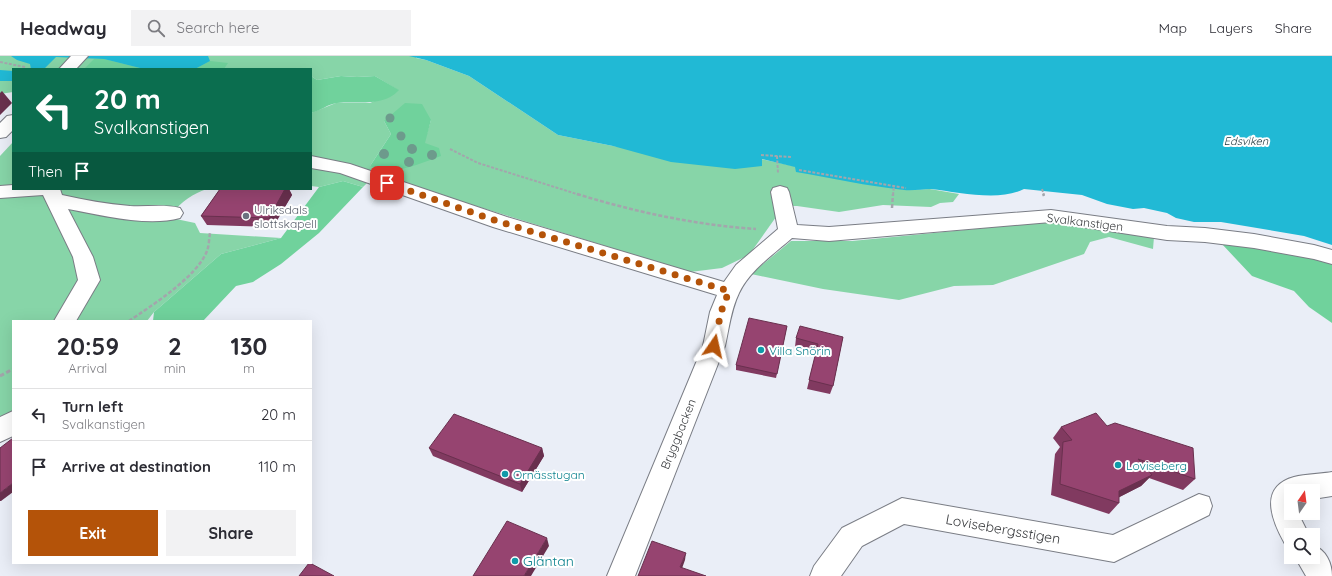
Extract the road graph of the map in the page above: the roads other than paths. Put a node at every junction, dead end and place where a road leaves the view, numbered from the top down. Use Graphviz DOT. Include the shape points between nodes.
graph roads {
  1 [pos="80,56"];
  2 [pos="68,68"];
  3 [pos="12,121"];
  4 [pos="0,133"];
  5 [pos="312,162"];
  6 [pos="0,192"];
  7 [pos="780,192"];
  8 [pos="52,193"];
  9 [pos="173,213"];
  10 [pos="788,231"];
  11 [pos="1332,258"];
  12 [pos="729,291"];
  13 [pos="66,320"];
  14 [pos="12,423"];
  15 [pos="0,431"];
  16 [pos="1332,484"];
  17 [pos="1320,486"];
  18 [pos="1199,506"];
  19 [pos="1314,564"];
  20 [pos="622,576"];
  21 [pos="824,576"];
  22 [pos="1322,576"];
  1 -- 2 [label="lane"];
  3 -- 4 [label="lane"];
  5 -- 12 [label="lane" via="344,168 500,222"];
  6 -- 8 [label="lane"];
  7 -- 10 [label="lane"];
  8 -- 9 [label="lane" via="115,212 148,215"];
  8 -- 13 [label="lane" via="83,257 89,280"];
  10 -- 11 [label="lane, Svalkanstigen" via="829,234 1051,216 1167,233 1254,241 1314,252"];
  10 -- 12 [label="lane" via="743,270"];
  12 -- 20 [label="lane, Bryggbacken" via="721,312 714,346"];
  14 -- 15 [label="lane"];
  16 -- 17 [label="lane"];
  18 -- 21 [label="lane, Lovisebergsstigen" via="1114,549 902,511 852,537"];
  19 -- 22 [label="lane"];
}
